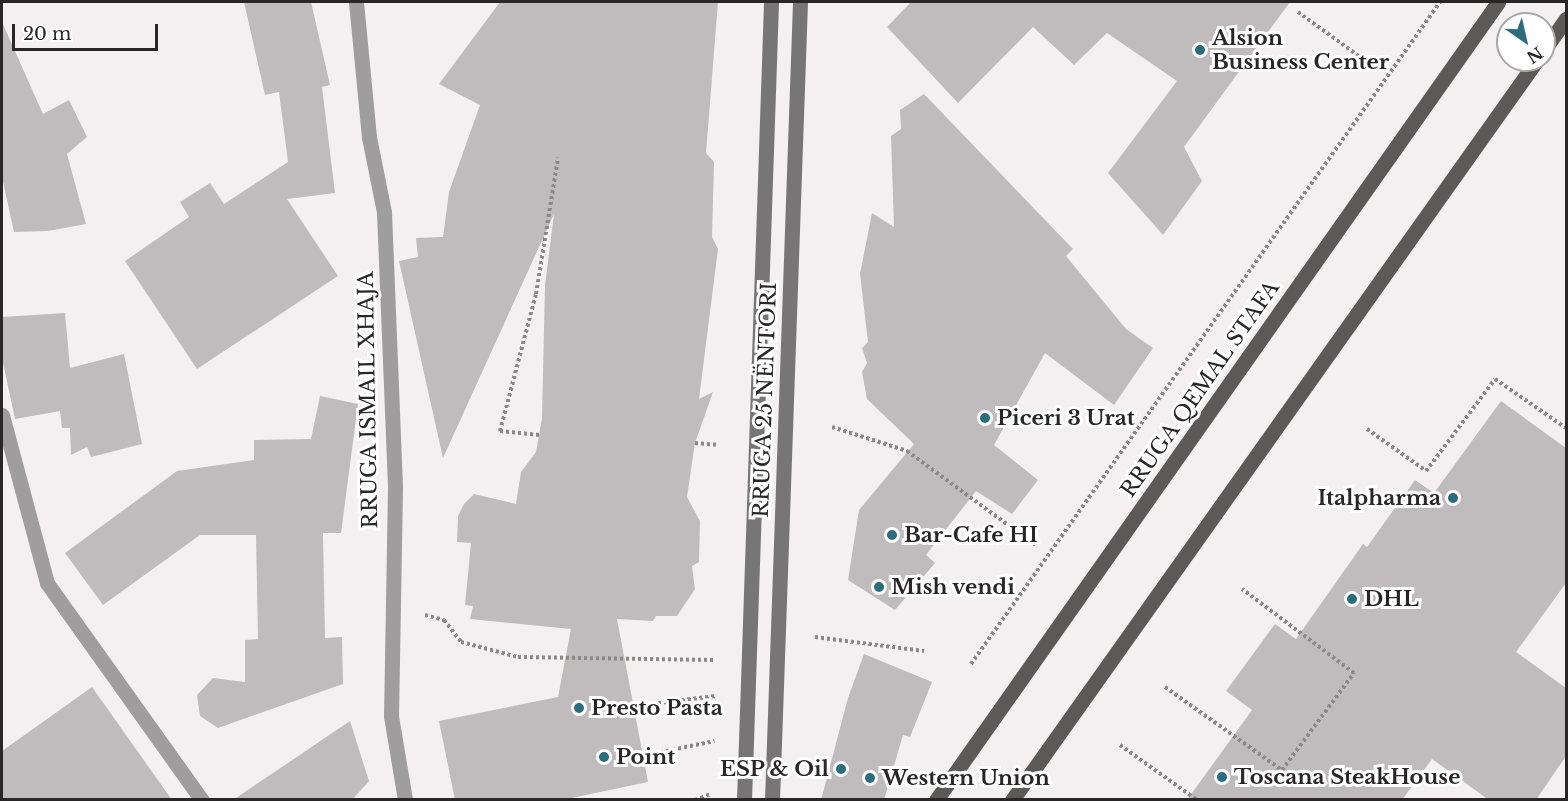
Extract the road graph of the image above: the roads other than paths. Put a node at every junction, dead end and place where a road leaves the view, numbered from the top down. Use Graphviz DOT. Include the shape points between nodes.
graph roads {
  1 [pos="356,2"];
  2 [pos="771,2"];
  3 [pos="800,2"];
  4 [pos="1498,2"];
  5 [pos="1566,19"];
  6 [pos="1556,33"];
  7 [pos="1528,72"];
  8 [pos="2,415"];
  9 [pos="202,800"];
  10 [pos="405,800"];
  11 [pos="744,800"];
  12 [pos="772,800"];
  13 [pos="936,800"];
  14 [pos="1012,800"];
  1 -- 10 [label="street, RRUGA ISMAIL XHAJA" via="369,137 384,212 395,488 391,716"];
  2 -- 11 [label="street, RRUGA 25 NËNTORI"];
  3 -- 12 [label="street, RRUGA 25 NËNTORI"];
  4 -- 13 [label="main road, RRUGA QEMAL STAFA"];
  5 -- 6 [label="main road"];
  7 -- 14 [label="main road"];
  8 -- 9 [label="street" via="47,583"];
}
